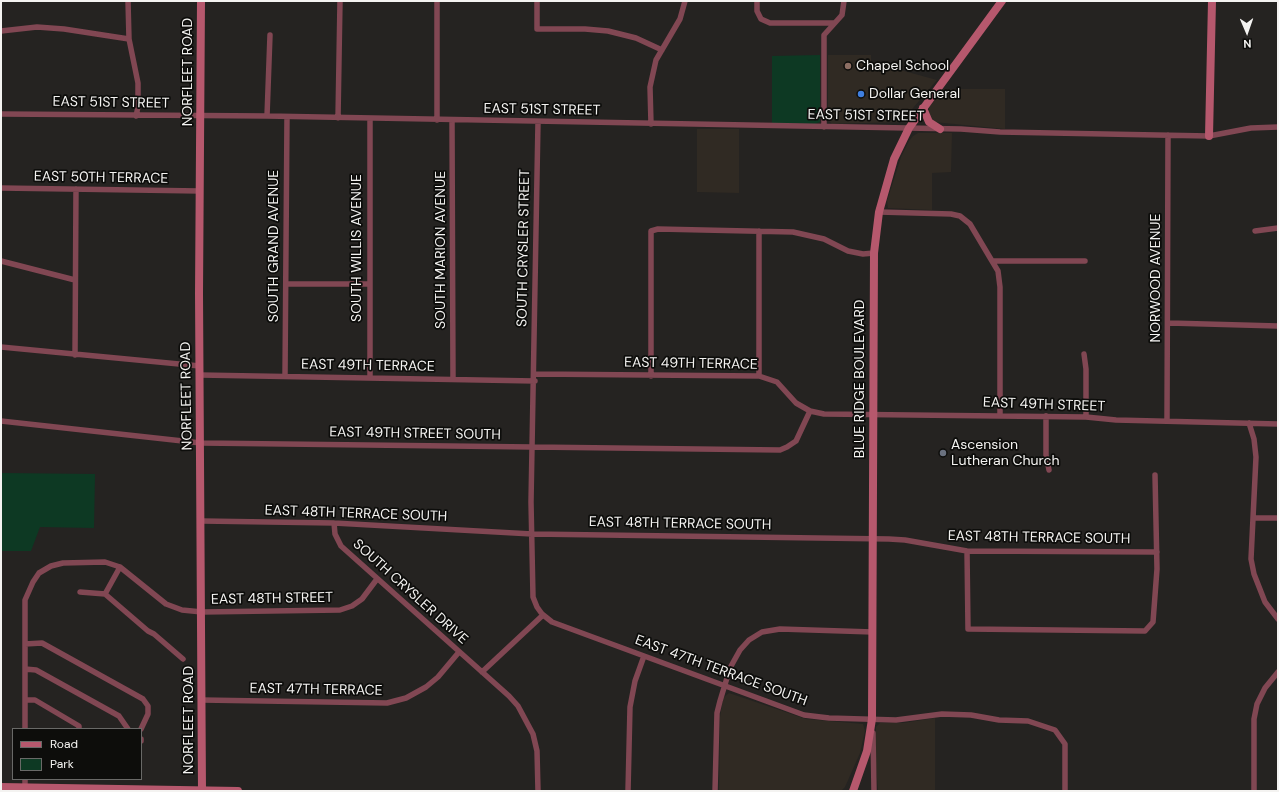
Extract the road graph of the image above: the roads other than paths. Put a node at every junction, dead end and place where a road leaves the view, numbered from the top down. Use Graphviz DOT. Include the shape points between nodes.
graph roads {
  1 [pos="128,1"];
  2 [pos="201,1"];
  3 [pos="340,1"];
  4 [pos="437,1"];
  5 [pos="537,1"];
  6 [pos="685,1"];
  7 [pos="757,1"];
  8 [pos="844,1"];
  9 [pos="1002,1"];
  10 [pos="1212,1"];
  11 [pos="833,23"];
  12 [pos="1,31"];
  13 [pos="270,35"];
  14 [pos="129,39"];
  15 [pos="662,50"];
  16 [pos="923,108"];
  17 [pos="1,114"];
  18 [pos="136,116"];
  19 [pos="201,116"];
  20 [pos="267,116"];
  21 [pos="287,117"];
  22 [pos="338,118"];
  23 [pos="370,119"];
  24 [pos="437,120"];
  25 [pos="452,120"];
  26 [pos="538,122"];
  27 [pos="651,124"];
  28 [pos="824,127"];
  29 [pos="1278,127"];
  30 [pos="909,128"];
  31 [pos="940,129"];
  32 [pos="1168,135"];
  33 [pos="1209,136"];
  34 [pos="1,188"];
  35 [pos="76,189"];
  36 [pos="200,192"];
  37 [pos="879,212"];
  38 [pos="1278,228"];
  39 [pos="759,231"];
  40 [pos="1255,231"];
  41 [pos="874,253"];
  42 [pos="992,261"];
  43 [pos="1085,261"];
  44 [pos="1,262"];
  45 [pos="75,280"];
  46 [pos="286,284"];
  47 [pos="368,284"];
  48 [pos="1169,323"];
  49 [pos="1278,326"];
  50 [pos="1,347"];
  51 [pos="1084,354"];
  52 [pos="75,355"];
  53 [pos="200,370"];
  54 [pos="535,374"];
  55 [pos="285,376"];
  56 [pos="651,376"];
  57 [pos="759,376"];
  58 [pos="370,378"];
  59 [pos="453,380"];
  60 [pos="535,381"];
  61 [pos="810,411"];
  62 [pos="873,413"];
  63 [pos="1000,415"];
  64 [pos="1046,416"];
  65 [pos="1086,417"];
  66 [pos="1167,420"];
  67 [pos="1,421"];
  68 [pos="1249,424"];
  69 [pos="1278,424"];
  70 [pos="201,443"];
  71 [pos="533,447"];
  72 [pos="1048,470"];
  73 [pos="1155,475"];
  74 [pos="1254,518"];
  75 [pos="1278,518"];
  76 [pos="202,521"];
  77 [pos="334,523"];
  78 [pos="532,534"];
  79 [pos="873,540"];
  80 [pos="968,551"];
  81 [pos="1157,552"];
  82 [pos="120,568"];
  83 [pos="377,579"];
  84 [pos="80,592"];
  85 [pos="105,594"];
  86 [pos="202,612"];
  87 [pos="543,616"];
  88 [pos="1278,619"];
  89 [pos="873,632"];
  90 [pos="25,644"];
  91 [pos="459,652"];
  92 [pos="644,656"];
  93 [pos="183,659"];
  94 [pos="25,669"];
  95 [pos="482,672"];
  96 [pos="1278,672"];
  97 [pos="723,686"];
  98 [pos="25,700"];
  99 [pos="202,700"];
  100 [pos="872,719"];
  101 [pos="25,728"];
  102 [pos="79,728"];
  103 [pos="127,728"];
  104 [pos="141,728"];
  105 [pos="25,783"];
  106 [pos="1,787"];
  107 [pos="202,791"];
  108 [pos="238,791"];
  109 [pos="538,791"];
  110 [pos="628,791"];
  111 [pos="715,791"];
  112 [pos="853,791"];
  113 [pos="874,791"];
  114 [pos="1065,791"];
  115 [pos="1254,791"];
  1 -- 14 [label="street"];
  2 -- 19 [label="street, NORFLEET ROAD"];
  3 -- 22 [label="street"];
  4 -- 24 [label="street"];
  5 -- 15 [label="street" via="537,29 608,31 636,38"];
  6 -- 15 [label="street" via="680,20"];
  7 -- 11 [label="street" via="757,11 761,19 770,23"];
  8 -- 11 [label="street" via="842,15"];
  9 -- 16 [label="street, BLUE RIDGE BOULEVARD"];
  10 -- 33 [label="street"];
  11 -- 28 [label="street" via="824,34"];
  12 -- 14 [label="street" via="37,27 64,28"];
  13 -- 20 [label="street"];
  14 -- 18 [label="street" via="138,83"];
  15 -- 27 [label="street" via="651,78"];
  16 -- 30 [label="street, BLUE RIDGE BOULEVARD"];
  16 -- 31 [label="street" via="929,122"];
  17 -- 18 [label="street, EAST 51ST STREET"];
  18 -- 19 [label="street, EAST 51ST STREET"];
  19 -- 20 [label="street, EAST 51ST STREET"];
  19 -- 36 [label="street, NORFLEET ROAD"];
  20 -- 21 [label="street, EAST 51ST STREET"];
  21 -- 22 [label="street, EAST 51ST STREET"];
  21 -- 46 [label="street, SOUTH GRAND AVENUE"];
  22 -- 23 [label="street, EAST 51ST STREET"];
  23 -- 24 [label="street, EAST 51ST STREET"];
  23 -- 47 [label="street, SOUTH WILLIS AVENUE"];
  24 -- 25 [label="street, EAST 51ST STREET"];
  25 -- 26 [label="street, EAST 51ST STREET"];
  25 -- 59 [label="street, SOUTH MARION AVENUE"];
  26 -- 27 [label="street, EAST 51ST STREET"];
  26 -- 54 [label="street, SOUTH CRYSLER STREET"];
  27 -- 28 [label="street, EAST 51ST STREET"];
  28 -- 30 [label="street, EAST 51ST STREET"];
  29 -- 33 [label="street, EAST 51ST STREET" via="1252,128"];
  30 -- 31 [label="street, EAST 51ST STREET"];
  30 -- 37 [label="street, BLUE RIDGE BOULEVARD" via="894,159"];
  31 -- 32 [label="street, EAST 51ST STREET"];
  32 -- 33 [label="street, EAST 51ST STREET"];
  32 -- 48 [label="street, NORWOOD AVENUE"];
  34 -- 35 [label="street, EAST 50TH TERRACE"];
  35 -- 36 [label="street, EAST 50TH TERRACE"];
  35 -- 45 [label="street"];
  36 -- 53 [label="street, NORFLEET ROAD"];
  37 -- 41 [label="street, BLUE RIDGE BOULEVARD"];
  37 -- 42 [label="street" via="960,216 970,224"];
  38 -- 40 [label="street"];
  39 -- 41 [label="street" via="806,234 824,239 848,251"];
  39 -- 56 [label="street" via="651,230"];
  39 -- 57 [label="street"];
  41 -- 62 [label="street, BLUE RIDGE BOULEVARD"];
  42 -- 43 [label="street"];
  42 -- 63 [label="street" via="998,271 1000,287"];
  44 -- 45 [label="street"];
  45 -- 52 [label="street"];
  46 -- 47 [label="street"];
  46 -- 55 [label="street, SOUTH GRAND AVENUE"];
  47 -- 58 [label="street, SOUTH WILLIS AVENUE"];
  48 -- 49 [label="street"];
  48 -- 66 [label="street, NORWOOD AVENUE"];
  50 -- 52 [label="street, EAST 49TH TERRACE"];
  51 -- 65 [label="street"];
  52 -- 53 [label="street, EAST 49TH TERRACE"];
  53 -- 55 [label="street, EAST 49TH TERRACE"];
  53 -- 70 [label="street, NORFLEET ROAD"];
  54 -- 56 [label="street, EAST 49TH TERRACE"];
  54 -- 60 [label="street, SOUTH CRYSLER STREET"];
  55 -- 58 [label="street, EAST 49TH TERRACE"];
  56 -- 57 [label="street, EAST 49TH TERRACE"];
  57 -- 61 [label="street, EAST 49TH TERRACE" via="777,382 796,402"];
  58 -- 59 [label="street, EAST 49TH TERRACE"];
  59 -- 60 [label="street, EAST 49TH TERRACE"];
  60 -- 71 [label="street"];
  61 -- 62 [label="street, EAST 49TH STREET" via="824,414"];
  61 -- 71 [label="street, EAST 49TH STREET SOUTH" via="796,441 780,450"];
  62 -- 63 [label="street, EAST 49TH STREET"];
  62 -- 79 [label="street, BLUE RIDGE BOULEVARD"];
  63 -- 64 [label="street, EAST 49TH STREET"];
  64 -- 65 [label="street, EAST 49TH STREET"];
  64 -- 72 [label="street"];
  65 -- 66 [label="street, EAST 49TH STREET"];
  66 -- 68 [label="street, EAST 49TH STREET"];
  67 -- 70 [label="street, EAST 49TH STREET SOUTH"];
  68 -- 69 [label="street, EAST 49TH STREET"];
  68 -- 74 [label="street" via="1256,457"];
  70 -- 71 [label="street, EAST 49TH STREET SOUTH"];
  70 -- 76 [label="street, NORFLEET ROAD"];
  71 -- 78 [label="street"];
  73 -- 81 [label="street"];
  74 -- 75 [label="street"];
  74 -- 88 [label="street" via="1251,559 1254,574 1266,602"];
  76 -- 77 [label="street, EAST 48TH TERRACE SOUTH"];
  76 -- 86 [label="street, NORFLEET ROAD"];
  77 -- 78 [label="street, EAST 48TH TERRACE SOUTH"];
  77 -- 83 [label="street, SOUTH CRYSLER DRIVE" via="340,546"];
  78 -- 79 [label="street, EAST 48TH TERRACE SOUTH"];
  78 -- 87 [label="street" via="533,597"];
  79 -- 80 [label="street, EAST 48TH TERRACE SOUTH" via="905,540"];
  79 -- 89 [label="street, BLUE RIDGE BOULEVARD"];
  80 -- 81 [label="street, EAST 48TH TERRACE SOUTH"];
  80 -- 81 [label="street" via="968,629 1130,631 1145,631 1153,622"];
  82 -- 85 [label="street"];
  82 -- 86 [label="street, EAST 48TH STREET" via="166,604 182,610"];
  82 -- 90 [label="street" via="105,562 63,562 39,573 32,582 25,600"];
  83 -- 86 [label="street, EAST 48TH STREET" via="362,599 340,610"];
  83 -- 91 [label="street, SOUTH CRYSLER DRIVE"];
  84 -- 85 [label="street"];
  85 -- 93 [label="street"];
  86 -- 99 [label="street, NORFLEET ROAD"];
  87 -- 92 [label="street, EAST 47TH TERRACE SOUTH" via="552,622"];
  87 -- 95 [label="street"];
  89 -- 97 [label="street" via="780,629 762,632 749,640 740,650"];
  89 -- 100 [label="street, BLUE RIDGE BOULEVARD"];
  90 -- 94 [label="street"];
  90 -- 104 [label="street" via="42,643 143,699 148,706 148,714"];
  91 -- 95 [label="street, SOUTH CRYSLER DRIVE"];
  91 -- 99 [label="street, EAST 47TH TERRACE" via="426,687 406,698 387,703"];
  92 -- 97 [label="street, EAST 47TH TERRACE SOUTH"];
  92 -- 110 [label="street" via="635,681 630,707"];
  94 -- 98 [label="street"];
  94 -- 103 [label="street" via="36,670 119,716"];
  95 -- 109 [label="street, SOUTH CRYSLER DRIVE" via="509,696 526,718 537,750"];
  96 -- 115 [label="street" via="1265,688 1257,704 1254,719"];
  97 -- 100 [label="street, EAST 47TH TERRACE SOUTH" via="804,715"];
  97 -- 111 [label="street" via="717,713"];
  98 -- 101 [label="street"];
  98 -- 102 [label="street" via="36,700"];
  99 -- 107 [label="street, NORFLEET ROAD"];
  100 -- 112 [label="street, BLUE RIDGE BOULEVARD" via="867,751"];
  100 -- 113 [label="street"];
  100 -- 114 [label="street, EAST 47TH TERRACE SOUTH" via="896,720 942,714 971,715 999,720 1028,720 1055,730 1065,744"];
  105 -- 106 [label="street"];
  105 -- 107 [label="street"];
  107 -- 108 [label="street"];
}
